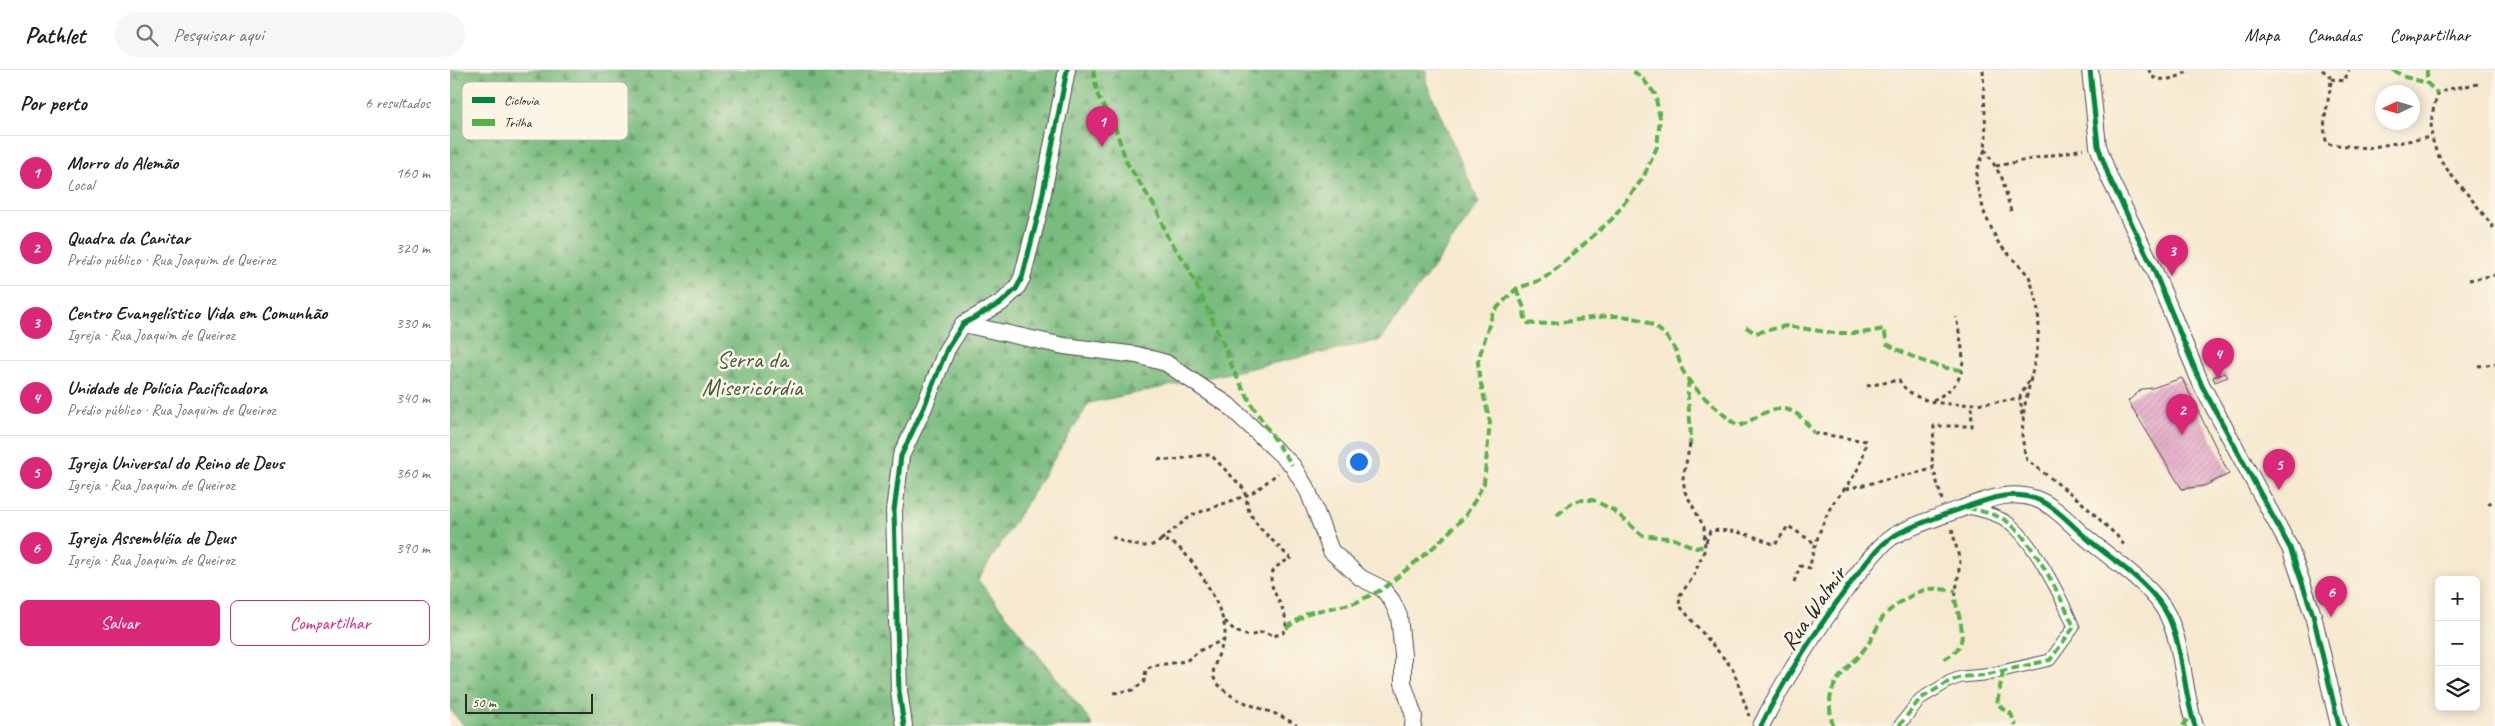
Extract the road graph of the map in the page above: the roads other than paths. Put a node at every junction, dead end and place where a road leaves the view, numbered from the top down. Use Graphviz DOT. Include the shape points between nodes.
graph roads {
  1 [pos="1067,70"];
  2 [pos="2090,70"];
  3 [pos="963,324"];
  4 [pos="1966,507"];
  5 [pos="2190,722"];
  6 [pos="1756,723"];
  7 [pos="904,726"];
  8 [pos="1413,726"];
  9 [pos="1899,726"];
  10 [pos="2339,726"];
  1 -- 3 [label="street" via="1042,200 1022,278 1001,303"];
  2 -- 10 [label="street" via="2098,146 2109,177 2153,268 2202,386 2290,548 2313,615"];
  3 -- 7 [label="street" via="947,349 901,456 897,478 894,511 896,608 899,691"];
  3 -- 8 [label="street" via="1064,346 1137,354 1166,363 1228,405 1292,465 1308,491 1331,551 1361,578 1383,589 1392,602 1399,616 1403,683 1414,716"];
  4 -- 5 [label="street, Rua Walmir" via="2000,496 2036,499 2150,591 2171,623"];
  4 -- 6 [label="street, Rua Walmir" via="1892,538 1863,567 1824,619"];
  4 -- 9 [label="street" via="1998,517 2013,526 2034,552 2074,627 2050,660 1950,681 1920,699"];
}
